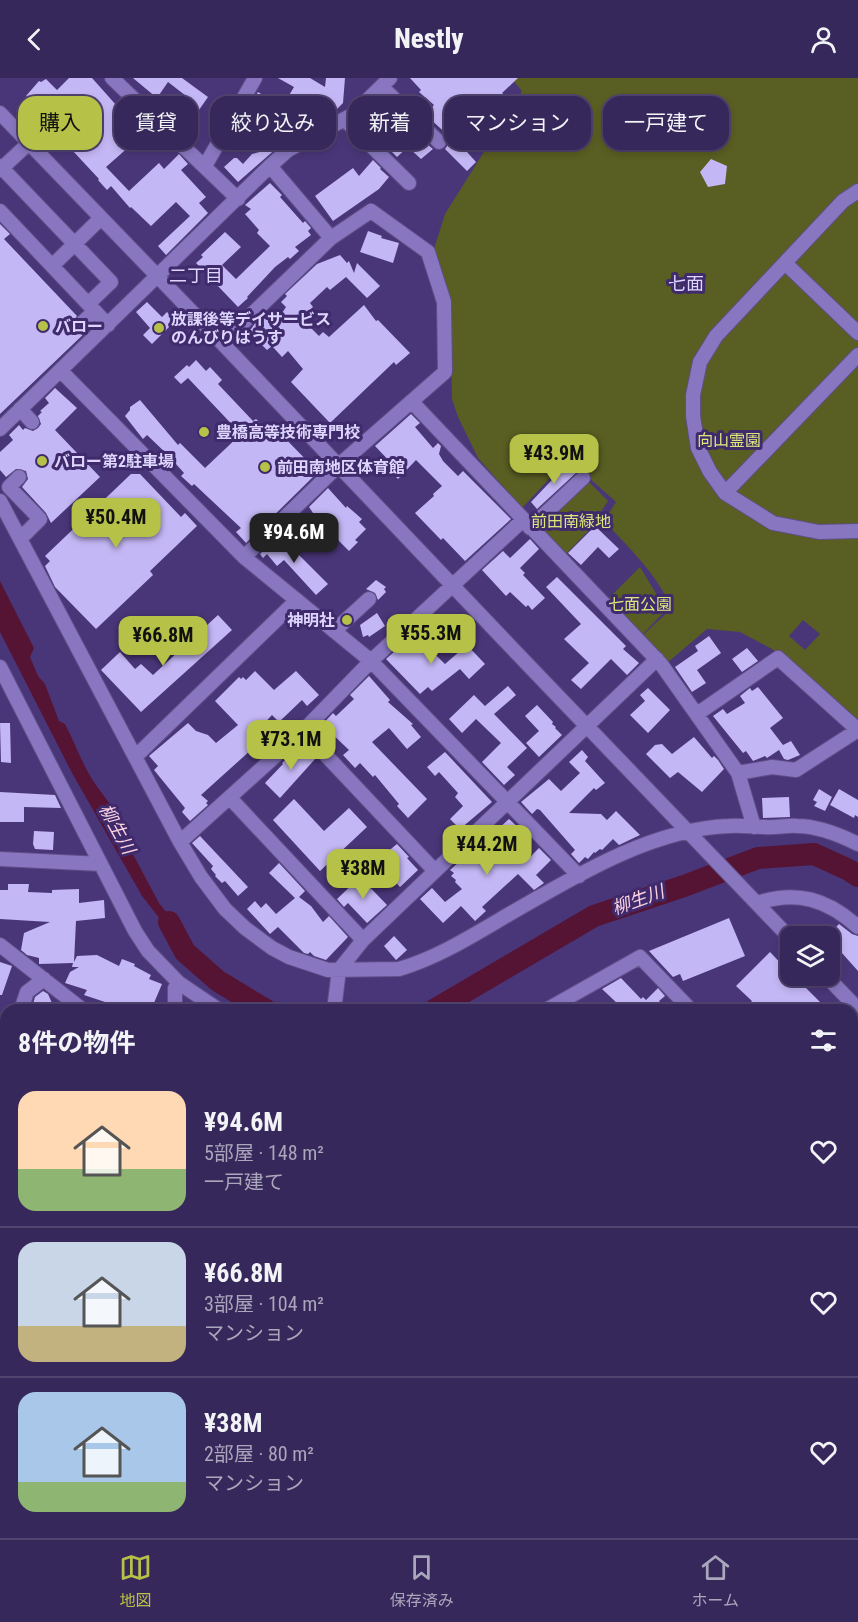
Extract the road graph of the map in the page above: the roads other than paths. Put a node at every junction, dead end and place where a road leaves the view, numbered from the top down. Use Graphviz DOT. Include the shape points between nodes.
graph roads {
  1 [pos="112,78"];
  2 [pos="255,78"];
  3 [pos="386,82"];
  4 [pos="0,113"];
  5 [pos="344,119"];
  6 [pos="18,132"];
  7 [pos="439,142"];
  8 [pos="21,150"];
  9 [pos="36,150"];
  10 [pos="205,166"];
  11 [pos="270,166"];
  12 [pos="1,168"];
  13 [pos="409,183"];
  14 [pos="858,191"];
  15 [pos="238,199"];
  16 [pos="0,211"];
  17 [pos="101,218"];
  18 [pos="331,238"];
  19 [pos="75,244"];
  20 [pos="785,263"];
  21 [pos="52,266"];
  22 [pos="158,277"];
  23 [pos="92,308"];
  24 [pos="83,322"];
  25 [pos="108,325"];
  26 [pos="858,333"];
  27 [pos="222,342"];
  28 [pos="858,355"];
  29 [pos="61,370"];
  30 [pos="412,402"];
  31 [pos="20,410"];
  32 [pos="32,422"];
  33 [pos="0,429"];
  34 [pos="339,465"];
  35 [pos="19,477"];
  36 [pos="583,478"];
  37 [pos="725,493"];
  38 [pos="0,501"];
  39 [pos="526,524"];
  40 [pos="858,531"];
  41 [pos="20,539"];
  42 [pos="244,557"];
  43 [pos="452,585"];
  44 [pos="369,599"];
  45 [pos="297,600"];
  46 [pos="334,631"];
  47 [pos="657,659"];
  48 [pos="371,662"];
  49 [pos="0,667"];
  50 [pos="697,714"];
  51 [pos="588,726"];
  52 [pos="303,731"];
  53 [pos="135,757"];
  54 [pos="738,773"];
  55 [pos="230,798"];
  56 [pos="506,802"];
  57 [pos="754,827"];
  58 [pos="689,832"];
  59 [pos="180,842"];
  60 [pos="858,844"];
  61 [pos="0,859"];
  62 [pos="101,864"];
  63 [pos="434,870"];
  64 [pos="579,876"];
  65 [pos="755,901"];
  66 [pos="780,927"];
  67 [pos="858,927"];
  68 [pos="363,940"];
  69 [pos="0,945"];
  70 [pos="339,970"];
  71 [pos="44,979"];
  72 [pos="179,983"];
  73 [pos="836,986"];
  74 [pos="23,1004"];
  75 [pos="75,1004"];
  76 [pos="175,1004"];
  77 [pos="210,1004"];
  78 [pos="335,1004"];
  79 [pos="557,1004"];
  80 [pos="685,1004"];
  81 [pos="853,1004"];
  1 -- 10 [label="street"];
  2 -- 10 [label="street"];
  3 -- 5 [label="street"];
  3 -- 7 [label="street"];
  4 -- 6 [label="street"];
  5 -- 11 [label="street" via="288,150"];
  5 -- 13 [label="street"];
  8 -- 12 [label="street"];
  9 -- 17 [label="street"];
  10 -- 15 [label="street"];
  11 -- 15 [label="street"];
  11 -- 18 [label="street"];
  12 -- 19 [label="street"];
  14 -- 20 [label="street" via="843,201"];
  15 -- 22 [label="street"];
  16 -- 21 [label="street"];
  17 -- 19 [label="street"];
  17 -- 22 [label="street"];
  18 -- 27 [label="street"];
  18 -- 30 [label="street" via="371,212 428,252 444,302 445,372"];
  19 -- 21 [label="street"];
  19 -- 23 [label="street" via="111,282"];
  20 -- 26 [label="street"];
  20 -- 37 [label="street" via="716,336 700,362 694,385 698,448"];
  21 -- 23 [label="street"];
  22 -- 25 [label="street"];
  22 -- 27 [label="street"];
  23 -- 24 [label="street"];
  23 -- 25 [label="street"];
  25 -- 29 [label="street"];
  27 -- 34 [label="street"];
  28 -- 37 [label="street"];
  29 -- 31 [label="street"];
  29 -- 42 [label="street"];
  30 -- 34 [label="street"];
  30 -- 39 [label="street"];
  31 -- 32 [label="street"];
  31 -- 33 [label="street"];
  34 -- 42 [label="street"];
  34 -- 43 [label="street"];
  35 -- 41 [label="street" via="9,487 39,516"];
  36 -- 39 [label="street"];
  37 -- 40 [label="street" via="773,524 819,532"];
  38 -- 41 [label="street"];
  39 -- 43 [label="street"];
  39 -- 47 [label="street"];
  41 -- 53 [label="street"];
  42 -- 45 [label="street"];
  43 -- 48 [label="street"];
  43 -- 51 [label="street"];
  44 -- 46 [label="street"];
  45 -- 46 [label="street"];
  45 -- 53 [label="street"];
  46 -- 48 [label="street"];
  47 -- 50 [label="street"];
  47 -- 51 [label="street"];
  48 -- 52 [label="street"];
  48 -- 56 [label="street"];
  49 -- 62 [label="street"];
  50 -- 54 [label="street"];
  50 -- 54 [label="street" via="778,658 858,730 796,770 772,767"];
  51 -- 56 [label="street"];
  51 -- 58 [label="street"];
  52 -- 55 [label="street"];
  52 -- 63 [label="street"];
  53 -- 59 [label="street"];
  54 -- 57 [label="street"];
  55 -- 59 [label="street"];
  55 -- 68 [label="street"];
  56 -- 63 [label="street"];
  56 -- 64 [label="street"];
  57 -- 58 [label="street"];
  57 -- 60 [label="street" via="812,827"];
  58 -- 64 [label="street" via="618,856"];
  58 -- 65 [label="street"];
  59 -- 70 [label="street" via="225,909 258,939 289,957"];
  61 -- 62 [label="street"];
  62 -- 72 [label="street" via="148,951"];
  63 -- 68 [label="street"];
  64 -- 70 [label="street" via="455,945 408,966"];
  65 -- 66 [label="street"];
  65 -- 67 [label="street" via="801,896 835,909"];
  68 -- 70 [label="street"];
  69 -- 71 [label="street"];
  70 -- 78 [label="street"];
  71 -- 74 [label="street" via="27,992"];
  71 -- 75 [label="street"];
  72 -- 76 [label="street"];
  72 -- 77 [label="street"];
  73 -- 81 [label="street"];
  79 -- 80 [label="street" via="640,957"];
}
